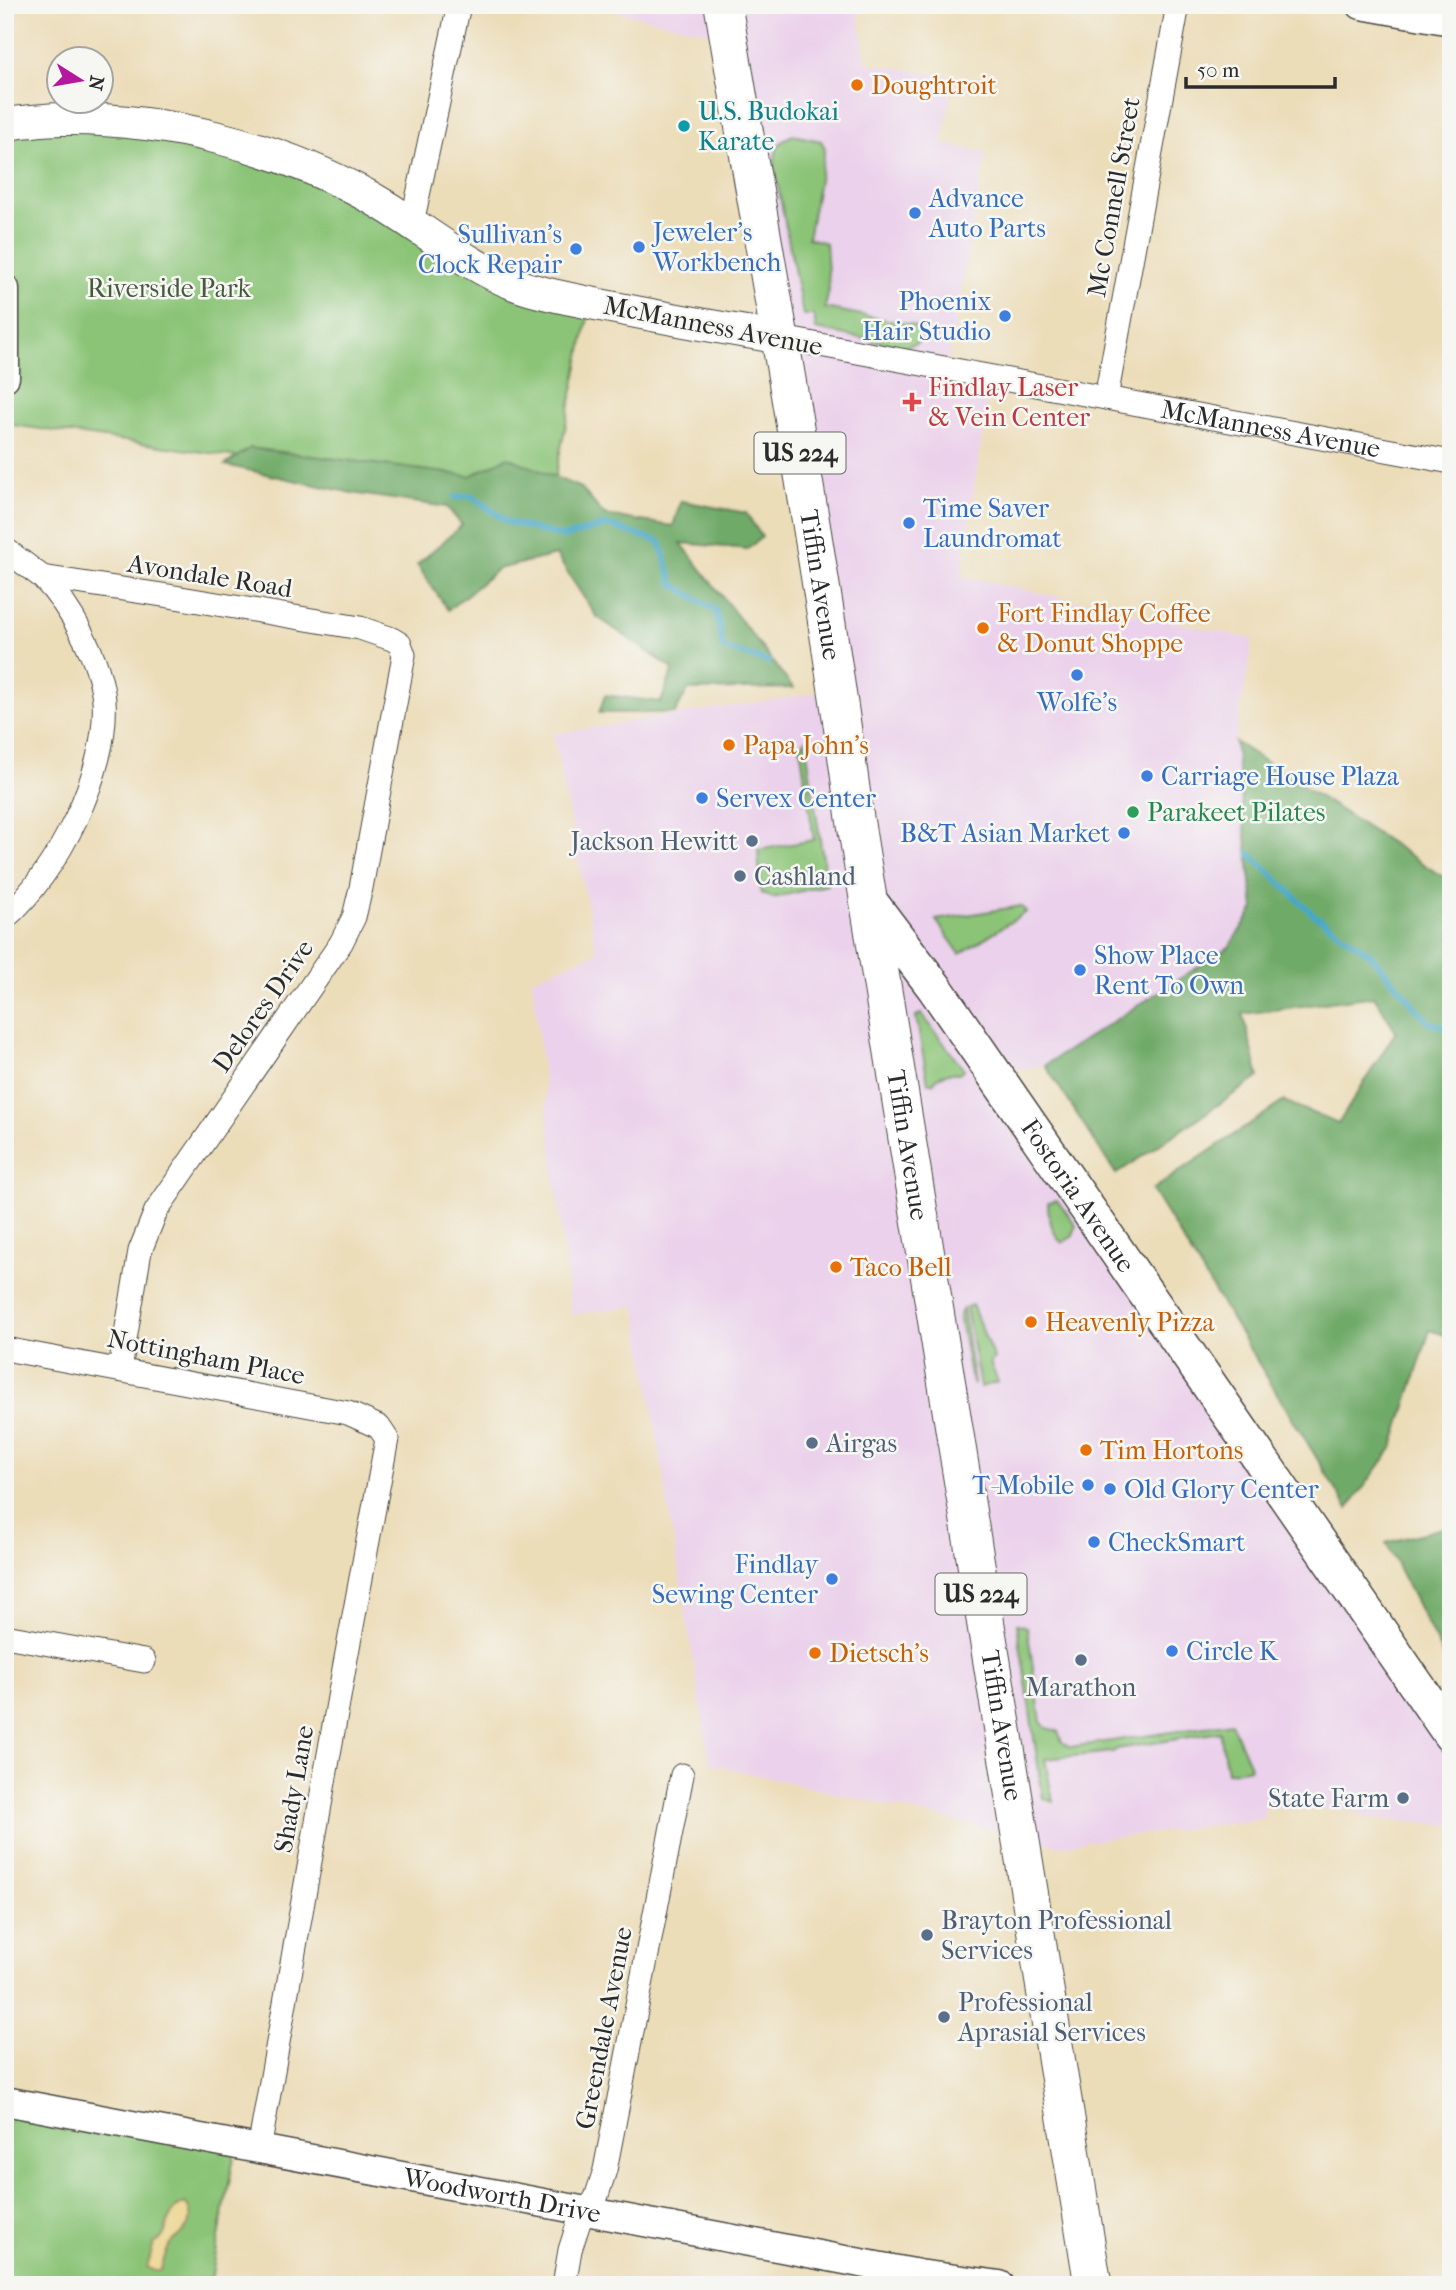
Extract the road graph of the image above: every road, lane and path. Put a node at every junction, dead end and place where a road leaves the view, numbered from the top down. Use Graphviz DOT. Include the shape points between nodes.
graph roads {
  1 [pos="459,5"];
  2 [pos="723,5"];
  3 [pos="1178,5"];
  4 [pos="1361,5"];
  5 [pos="1451,21"];
  6 [pos="5,124"];
  7 [pos="412,223"];
  8 [pos="5,289"];
  9 [pos="782,338"];
  10 [pos="5,377"];
  11 [pos="1106,398"];
  12 [pos="1451,462"];
  13 [pos="5,550"];
  14 [pos="43,577"];
  15 [pos="404,655"];
  16 [pos="870,902"];
  17 [pos="5,918"];
  18 [pos="5,1349"];
  19 [pos="120,1369"];
  20 [pos="387,1438"];
  21 [pos="5,1636"];
  22 [pos="144,1661"];
  23 [pos="1451,1735"];
  24 [pos="682,1776"];
  25 [pos="5,2101"];
  26 [pos="259,2150"];
  27 [pos="587,2212"];
  28 [pos="564,2285"];
  29 [pos="1000,2285"];
  30 [pos="1093,2285"];
  1 -- 7 [label="street"];
  2 -- 9 [label="highway, Tiffin Avenue / US 224"];
  3 -- 11 [label="street, Mc Connell Street"];
  4 -- 5 [label="street"];
  6 -- 7 [label="main road, McManness Avenue" via="93,120 212,137 326,176"];
  7 -- 9 [label="main road, McManness Avenue" via="493,275 520,286 673,320"];
  8 -- 10 [label="street"];
  9 -- 11 [label="street, McManness Avenue"];
  9 -- 16 [label="highway, Tiffin Avenue / US 224"];
  11 -- 12 [label="street, McManness Avenue"];
  13 -- 14 [label="street, Avondale Road"];
  14 -- 15 [label="street, Avondale Road" via="360,628 392,639"];
  14 -- 17 [label="street" via="70,612 97,671 104,700 103,729 94,773 71,828 30,891"];
  15 -- 19 [label="street, Delores Drive" via="354,917 341,943 156,1211 140,1251"];
  16 -- 23 [label="main road, Fostoria Avenue" via="935,988"];
  16 -- 30 [label="highway, Tiffin Avenue / US 224"];
  18 -- 19 [label="street, Nottingham Place"];
  19 -- 20 [label="street, Nottingham Place" via="348,1413 379,1427"];
  20 -- 26 [label="street, Shady Lane"];
  21 -- 22 [label="street"];
  24 -- 27 [label="street, Greendale Avenue" via="605,2170"];
  25 -- 26 [label="street, Woodworth Drive"];
  26 -- 27 [label="street, Woodworth Drive"];
  27 -- 28 [label="street, Greendale Avenue" via="570,2250"];
  27 -- 29 [label="street, Woodworth Drive"];
}
